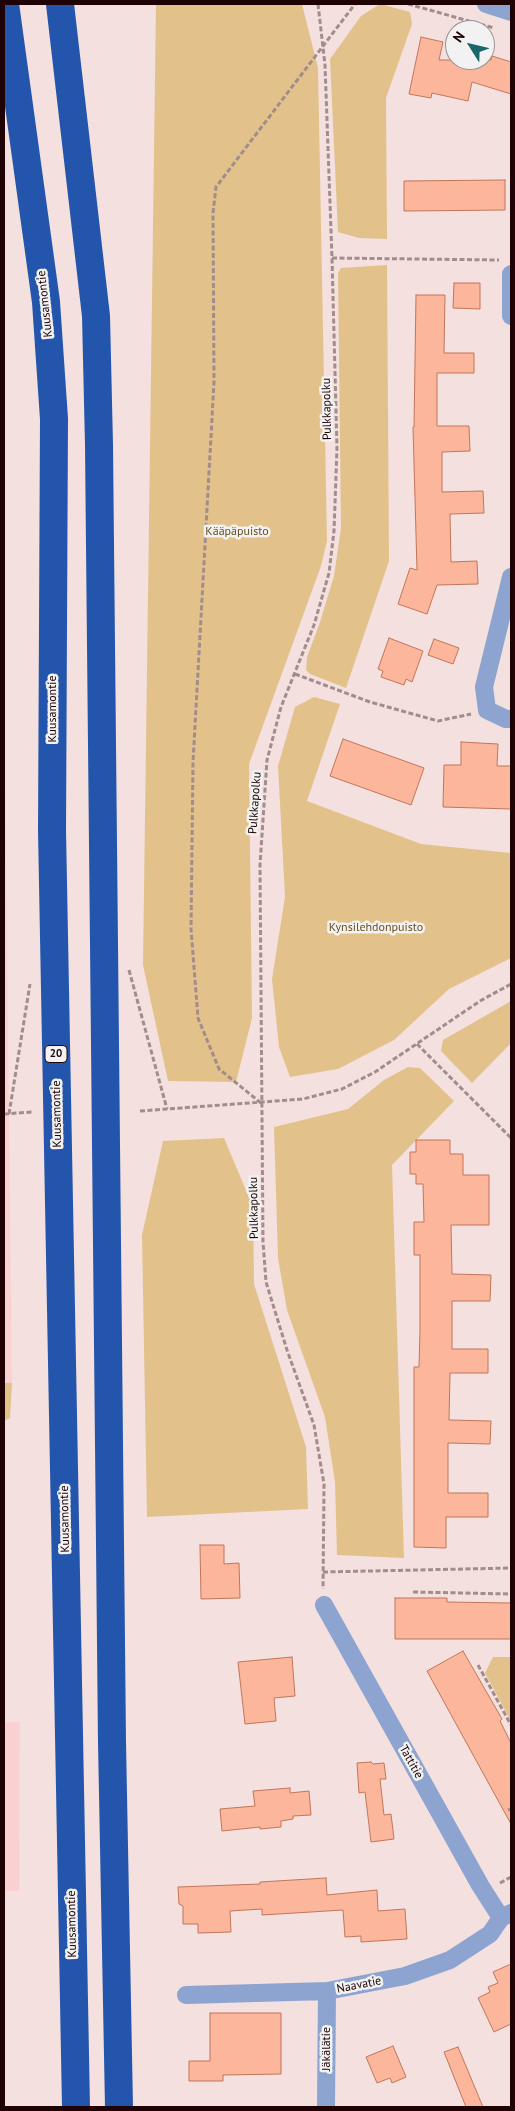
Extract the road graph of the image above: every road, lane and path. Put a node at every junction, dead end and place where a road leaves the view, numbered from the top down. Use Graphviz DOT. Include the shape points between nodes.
graph roads {
  1 [pos="5,4"];
  2 [pos="60,4"];
  3 [pos="318,4"];
  4 [pos="355,4"];
  5 [pos="408,4"];
  6 [pos="486,4"];
  7 [pos="511,12"];
  8 [pos="503,30"];
  9 [pos="322,49"];
  10 [pos="332,258"];
  11 [pos="506,267"];
  12 [pos="511,316"];
  13 [pos="511,577"];
  14 [pos="295,674"];
  15 [pos="487,710"];
  16 [pos="511,719"];
  17 [pos="129,969"];
  18 [pos="31,983"];
  19 [pos="511,984"];
  20 [pos="417,1044"];
  21 [pos="262,1103"];
  22 [pos="167,1109"];
  23 [pos="140,1110"];
  24 [pos="32,1112"];
  25 [pos="4,1114"];
  26 [pos="9,1114"];
  27 [pos="511,1138"];
  28 [pos="511,1568"];
  29 [pos="323,1572"];
  30 [pos="413,1592"];
  31 [pos="511,1594"];
  32 [pos="324,1605"];
  33 [pos="478,1665"];
  34 [pos="511,1725"];
  35 [pos="506,1916"];
  36 [pos="328,1991"];
  37 [pos="186,1995"];
  38 [pos="76,2107"];
  39 [pos="120,2107"];
  40 [pos="326,2107"];
  1 -- 38 [label="highway, Kuusamontie / 20" via="46,302 54,419 52,840"];
  2 -- 39 [label="highway" via="96,316 112,1742"];
  3 -- 9 [label="path, Pulkkapolku"];
  4 -- 9 [label="path"];
  5 -- 8 [label="path"];
  6 -- 7 [label="street"];
  9 -- 10 [label="path, Pulkkapolku"];
  9 -- 21 [label="path" via="216,187 213,214 214,382 193,762 191,929 198,1018 220,1069"];
  10 -- 11 [label="path"];
  10 -- 14 [label="path, Pulkkapolku" via="337,448 334,531 329,573"];
  11 -- 12 [label="street"];
  13 -- 15 [label="street" via="484,687"];
  14 -- 15 [label="path" via="370,702 438,721"];
  14 -- 21 [label="path, Pulkkapolku" via="272,734 263,798 260,865"];
  15 -- 16 [label="street"];
  17 -- 22 [label="path"];
  18 -- 26 [label="path"];
  19 -- 20 [label="path"];
  20 -- 21 [label="path" via="342,1089 303,1099"];
  20 -- 27 [label="path"];
  21 -- 22 [label="path"];
  21 -- 29 [label="path, Pulkkapolku" via="266,1282 314,1425 324,1484"];
  22 -- 23 [label="path"];
  24 -- 26 [label="path"];
  25 -- 26 [label="path"];
  28 -- 29 [label="path"];
  29 -- 32 [label="path, Pulkkapolku"];
  30 -- 31 [label="path"];
  32 -- 35 [label="street, Tattitie" via="480,1885"];
  33 -- 34 [label="path"];
  35 -- 36 [label="street, Naavatie" via="490,1934 450,1960 405,1976"];
  36 -- 37 [label="street, Naavatie"];
  36 -- 40 [label="street, Jäkälätie"];
}
